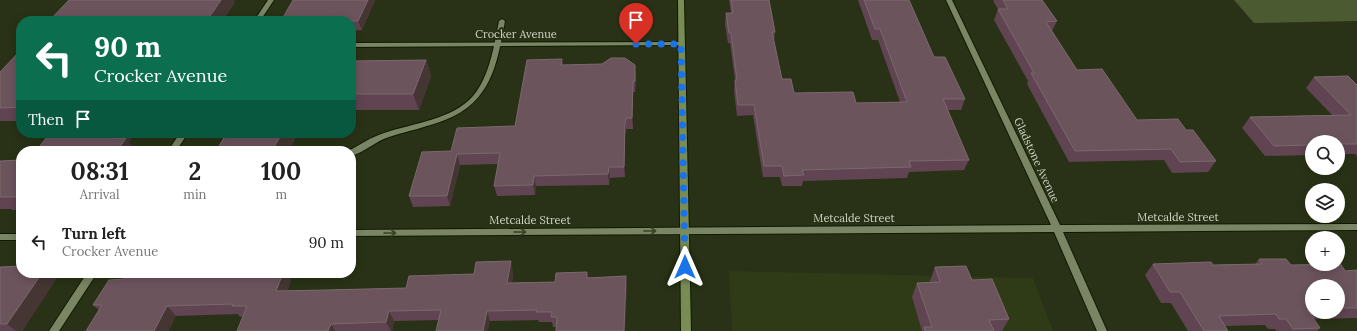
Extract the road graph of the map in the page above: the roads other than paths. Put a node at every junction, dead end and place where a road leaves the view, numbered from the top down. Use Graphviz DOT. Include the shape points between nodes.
graph roads {
  1 [pos="271,0"];
  2 [pos="681,0"];
  3 [pos="949,0"];
  4 [pos="260,16"];
  5 [pos="502,21"];
  6 [pos="681,44"];
  7 [pos="356,45"];
  8 [pos="497,45"];
  9 [pos="356,150"];
  10 [pos="1357,227"];
  11 [pos="1057,229"];
  12 [pos="685,231"];
  13 [pos="356,233"];
  14 [pos="0,237"];
  15 [pos="16,237"];
  16 [pos="89,278"];
  17 [pos="54,331"];
  18 [pos="686,331"];
  19 [pos="1102,331"];
  1 -- 4 [label="street"];
  2 -- 6 [label="street"];
  3 -- 11 [label="street, Gladstone Avenue"];
  5 -- 8 [label="street"];
  6 -- 8 [label="street, Crocker Avenue"];
  6 -- 12 [label="street"];
  7 -- 8 [label="street, Crocker Avenue"];
  8 -- 9 [label="street" via="484,82 475,98 458,111 375,139"];
  10 -- 11 [label="street, Metcalde Street"];
  11 -- 12 [label="street, Metcalde Street"];
  11 -- 19 [label="street, Gladstone Avenue"];
  13 -- 12 [label="street, Metcalde Street, one-way"];
  12 -- 18 [label="street"];
  14 -- 15 [label="street"];
  16 -- 17 [label="street"];
}
